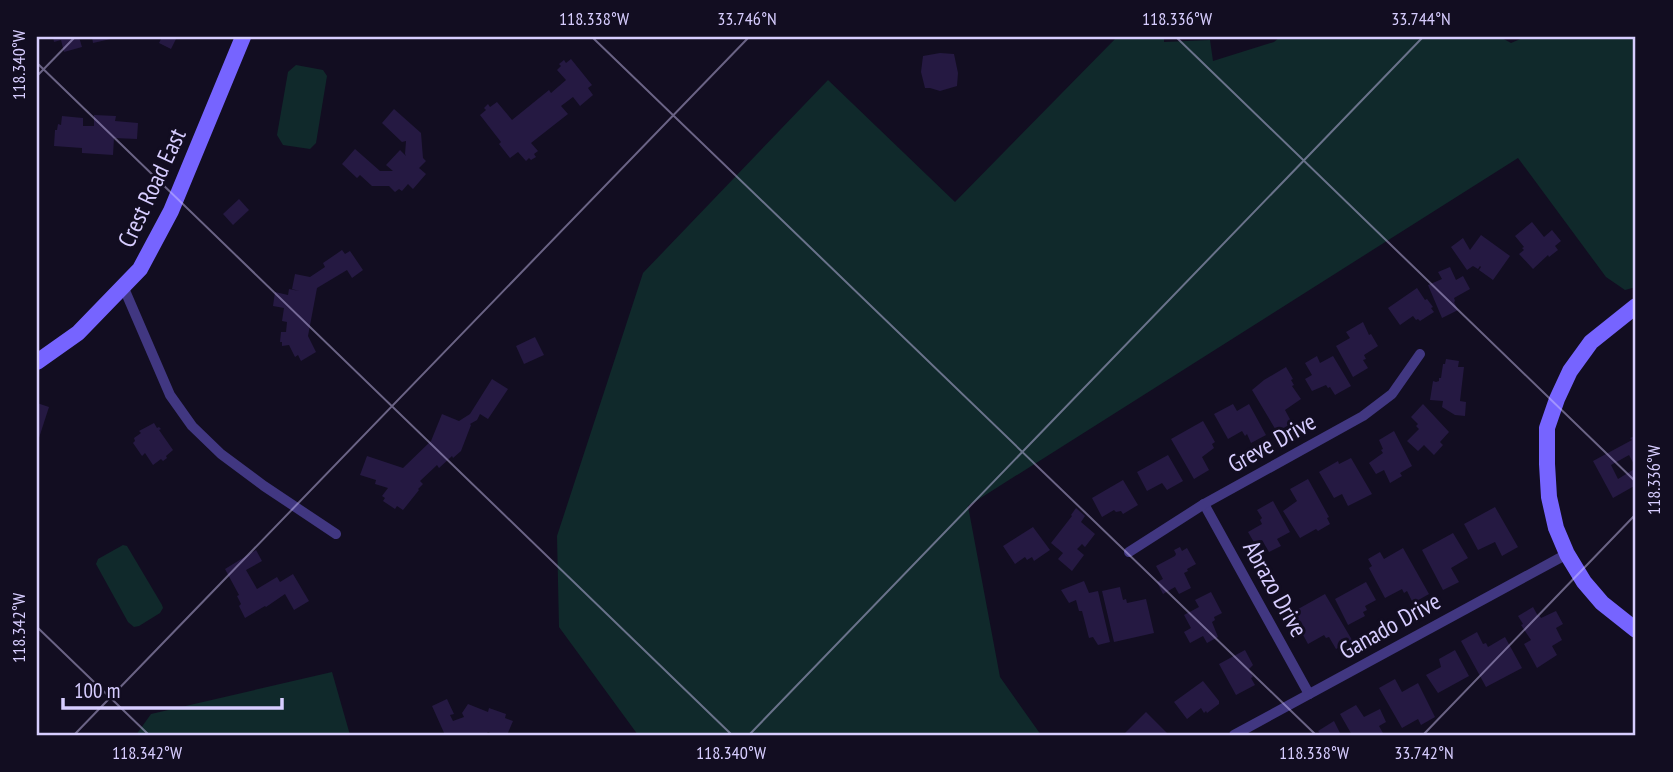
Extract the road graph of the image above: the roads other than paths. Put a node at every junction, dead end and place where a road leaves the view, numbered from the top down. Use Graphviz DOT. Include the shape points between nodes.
graph roads {
  1 [pos="243,37"];
  2 [pos="123,286"];
  3 [pos="1636,306"];
  4 [pos="1420,354"];
  5 [pos="37,362"];
  6 [pos="1204,504"];
  7 [pos="336,534"];
  8 [pos="1129,552"];
  9 [pos="1567,554"];
  10 [pos="1636,630"];
  11 [pos="1309,694"];
  12 [pos="1234,735"];
  1 -- 2 [label="street, Crest Road East" via="171,211 140,269"];
  2 -- 5 [label="street, Crest Road East" via="78,333"];
  2 -- 7 [label="street" via="170,395 192,426 221,454"];
  3 -- 9 [label="street" via="1584,351 1570,371 1547,428 1549,497"];
  4 -- 6 [label="street, Greve Drive" via="1392,394 1363,416"];
  6 -- 8 [label="street, Greve Drive"];
  6 -- 11 [label="street, Abrazo Drive"];
  9 -- 10 [label="street" via="1601,603"];
  9 -- 11 [label="street, Ganado Drive"];
  11 -- 12 [label="street, Ganado Drive"];
}
